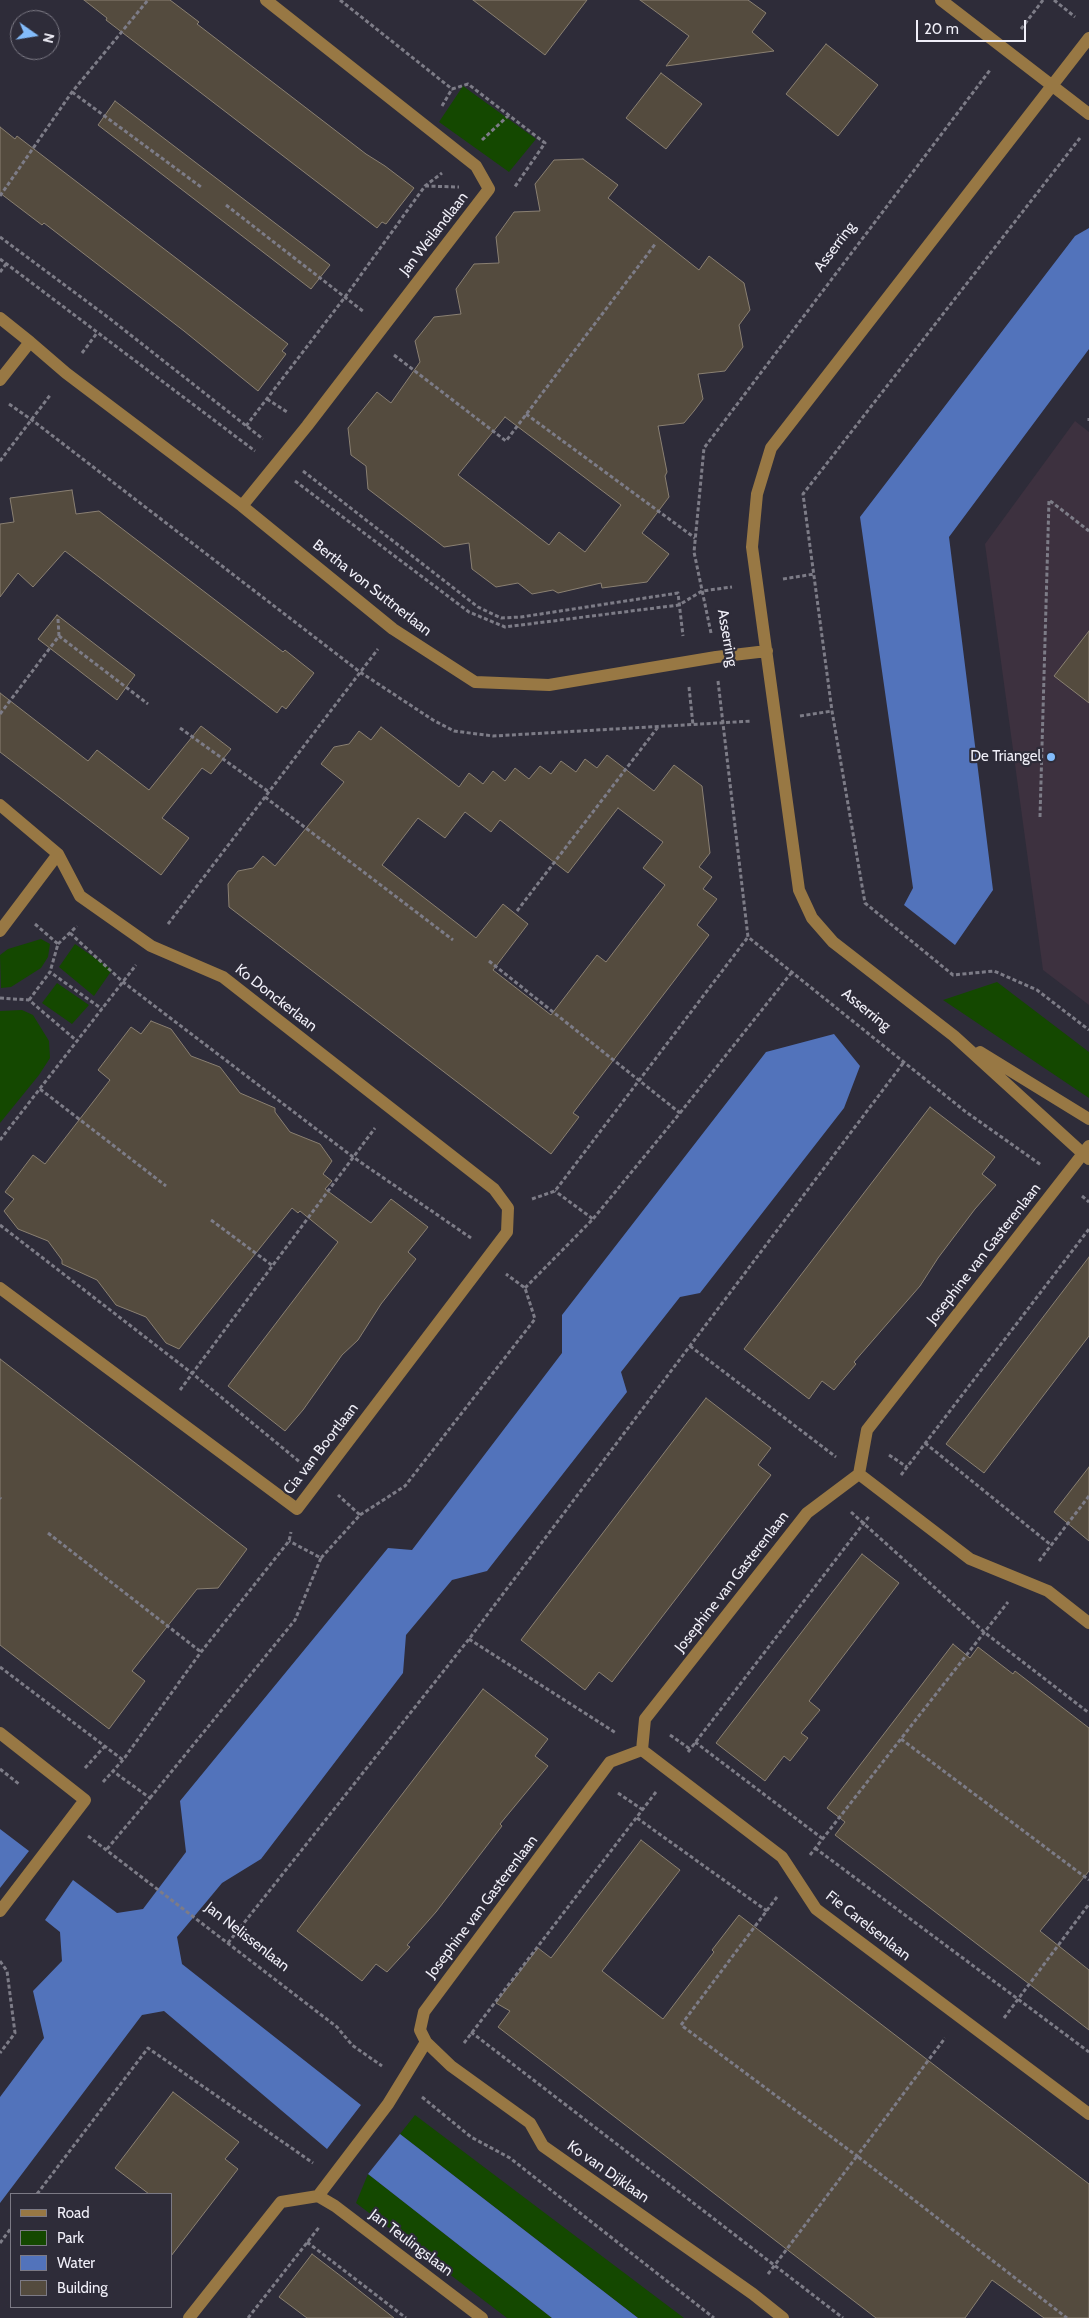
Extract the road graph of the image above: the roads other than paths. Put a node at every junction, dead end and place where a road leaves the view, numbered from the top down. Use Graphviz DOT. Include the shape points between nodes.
graph roads {
  1 [pos="266,0"];
  2 [pos="941,0"];
  3 [pos="1089,38"];
  4 [pos="1052,86"];
  5 [pos="1089,114"];
  6 [pos="0,318"];
  7 [pos="30,342"];
  8 [pos="0,380"];
  9 [pos="242,506"];
  10 [pos="767,651"];
  11 [pos="0,806"];
  12 [pos="58,854"];
  13 [pos="0,931"];
  14 [pos="954,1036"];
  15 [pos="1089,1119"];
  16 [pos="1087,1153"];
  17 [pos="508,1208"];
  18 [pos="0,1288"];
  19 [pos="859,1474"];
  20 [pos="1089,1623"];
  21 [pos="0,1733"];
  22 [pos="642,1750"];
  23 [pos="0,1911"];
  24 [pos="426,2042"];
  25 [pos="1089,2114"];
  26 [pos="318,2196"];
  27 [pos="189,2318"];
  28 [pos="482,2318"];
  29 [pos="782,2318"];
  1 -- 9 [label="street, Jan Weilandlaan" via="476,166 489,189"];
  2 -- 4 [label="street"];
  3 -- 4 [label="street"];
  4 -- 5 [label="street"];
  4 -- 10 [label="street" via="771,448 757,494 752,547"];
  6 -- 7 [label="street, Bertha von Suttnerlaan"];
  7 -- 8 [label="street"];
  7 -- 9 [label="street, Bertha von Suttnerlaan"];
  9 -- 10 [label="street, Bertha von Suttnerlaan" via="393,629 476,682 549,685"];
  10 -- 14 [label="street" via="799,890 812,918 833,942"];
  11 -- 12 [label="street, Ko Donckerlaan"];
  12 -- 13 [label="street"];
  12 -- 17 [label="street, Ko Donckerlaan" via="80,896 151,946 223,977 494,1189"];
  14 -- 15 [label="street"];
  14 -- 16 [label="street"];
  16 -- 19 [label="street, Josephine van Gasterenlaan" via="868,1430"];
  17 -- 18 [label="street, Cia van Boortlaan" via="507,1232 297,1509"];
  19 -- 20 [label="street" via="970,1560 1048,1591"];
  19 -- 22 [label="street, Josephine van Gasterenlaan" via="807,1514 645,1719"];
  21 -- 23 [label="street" via="85,1800"];
  22 -- 24 [label="street, Josephine van Gasterenlaan" via="610,1762 424,2012 420,2030"];
  22 -- 25 [label="street, Fie Carelsenlaan" via="784,1861 816,1909"];
  24 -- 26 [label="street" via="388,2104"];
  24 -- 29 [label="street, Ko van Dijklaan" via="451,2066 530,2123 543,2146 753,2294"];
  26 -- 27 [label="street" via="281,2202"];
  26 -- 28 [label="street, Jan Teulingslaan"];
}
